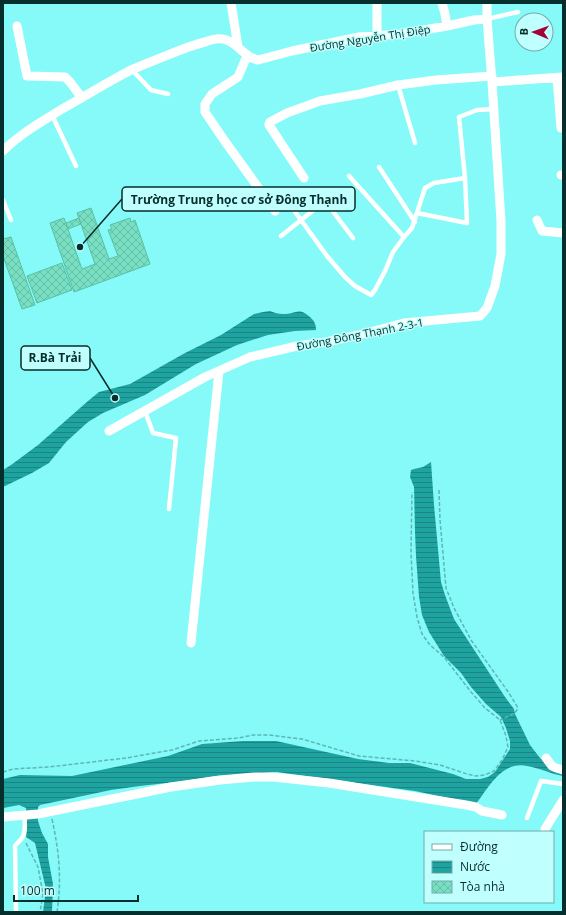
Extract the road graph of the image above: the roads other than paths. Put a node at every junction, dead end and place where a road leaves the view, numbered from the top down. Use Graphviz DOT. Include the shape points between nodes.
graph roads {
  1 [pos="231,3"];
  2 [pos="377,3"];
  3 [pos="442,3"];
  4 [pos="487,3"];
  5 [pos="514,13"];
  6 [pos="487,19"];
  7 [pos="18,26"];
  8 [pos="447,26"];
  9 [pos="377,36"];
  10 [pos="238,47"];
  11 [pos="247,56"];
  12 [pos="132,70"];
  13 [pos="560,77"];
  14 [pos="492,79"];
  15 [pos="398,85"];
  16 [pos="168,94"];
  17 [pos="82,98"];
  18 [pos="494,109"];
  19 [pos="52,115"];
  20 [pos="561,128"];
  21 [pos="415,143"];
  22 [pos="3,152"];
  23 [pos="76,166"];
  24 [pos="379,167"];
  25 [pos="349,176"];
  26 [pos="304,178"];
  27 [pos="465,178"];
  28 [pos="320,194"];
  29 [pos="3,200"];
  30 [pos="325,201"];
  31 [pos="293,209"];
  32 [pos="275,211"];
  33 [pos="417,213"];
  34 [pos="11,220"];
  35 [pos="300,220"];
  36 [pos="537,220"];
  37 [pos="415,222"];
  38 [pos="563,233"];
  39 [pos="281,236"];
  40 [pos="404,237"];
  41 [pos="354,238"];
  42 [pos="219,371"];
  43 [pos="145,411"];
  44 [pos="109,431"];
  45 [pos="169,509"];
  46 [pos="191,643"];
  47 [pos="546,758"];
  48 [pos="563,770"];
  49 [pos="563,784"];
  50 [pos="563,800"];
  51 [pos="24,815"];
  52 [pos="502,815"];
  53 [pos="3,817"];
  54 [pos="527,818"];
  55 [pos="545,829"];
  56 [pos="16,912"];
  1 -- 10 [label="street"];
  2 -- 9 [label="street"];
  3 -- 8 [label="street"];
  4 -- 6 [label="street, Đường Đông Thạnh 2-3-1"];
  5 -- 6 [label="lane"];
  6 -- 8 [label="street, Đường Nguyễn Thị Điệp"];
  6 -- 14 [label="street, Đường Đông Thạnh 2-3-1"];
  7 -- 17 [label="street" via="28,76 65,77"];
  8 -- 9 [label="street, Đường Nguyễn Thị Điệp"];
  9 -- 11 [label="street, Đường Nguyễn Thị Điệp" via="299,49 258,60"];
  10 -- 11 [label="street"];
  10 -- 12 [label="street" via="225,40 216,39 189,46"];
  11 -- 32 [label="street" via="238,77 212,94 205,112"];
  12 -- 16 [label="lane" via="151,90"];
  12 -- 17 [label="street"];
  13 -- 14 [label="street"];
  13 -- 20 [label="street"];
  14 -- 15 [label="street" via="436,80"];
  14 -- 18 [label="street, Đường Đông Thạnh 2-3-1"];
  15 -- 21 [label="lane"];
  15 -- 26 [label="street" via="320,101 270,122 269,125"];
  17 -- 19 [label="street"];
  18 -- 27 [label="lane" via="477,110 459,117"];
  18 -- 42 [label="street, Đường Đông Thạnh 2-3-1" via="501,254 495,286 487,308 480,316 404,323 359,335 250,357"];
  19 -- 22 [label="street" via="13,141"];
  19 -- 23 [label="lane"];
  24 -- 37 [label="lane"];
  25 -- 40 [label="lane"];
  27 -- 33 [label="lane" via="434,183 425,188"];
  27 -- 33 [label="lane" via="467,223"];
  28 -- 30 [label="lane"];
  29 -- 34 [label="lane"];
  30 -- 35 [label="lane"];
  30 -- 41 [label="lane"];
  31 -- 35 [label="lane"];
  33 -- 37 [label="lane"];
  35 -- 39 [label="lane"];
  35 -- 40 [label="lane" via="345,277 371,295 393,252"];
  36 -- 38 [label="street" via="542,231"];
  37 -- 40 [label="lane"];
  42 -- 43 [label="street, Đường Đông Thạnh 2-3-1"];
  42 -- 46 [label="street"];
  43 -- 44 [label="street, Đường Đông Thạnh 2-3-1"];
  43 -- 45 [label="lane" via="153,433 176,438"];
  47 -- 48 [label="street" via="552,766"];
  49 -- 54 [label="lane" via="541,781"];
  50 -- 55 [label="street"];
  51 -- 52 [label="street" via="178,786 273,776 476,807 482,811"];
  51 -- 53 [label="street"];
  51 -- 56 [label="lane" via="22,838 15,846"];
}
